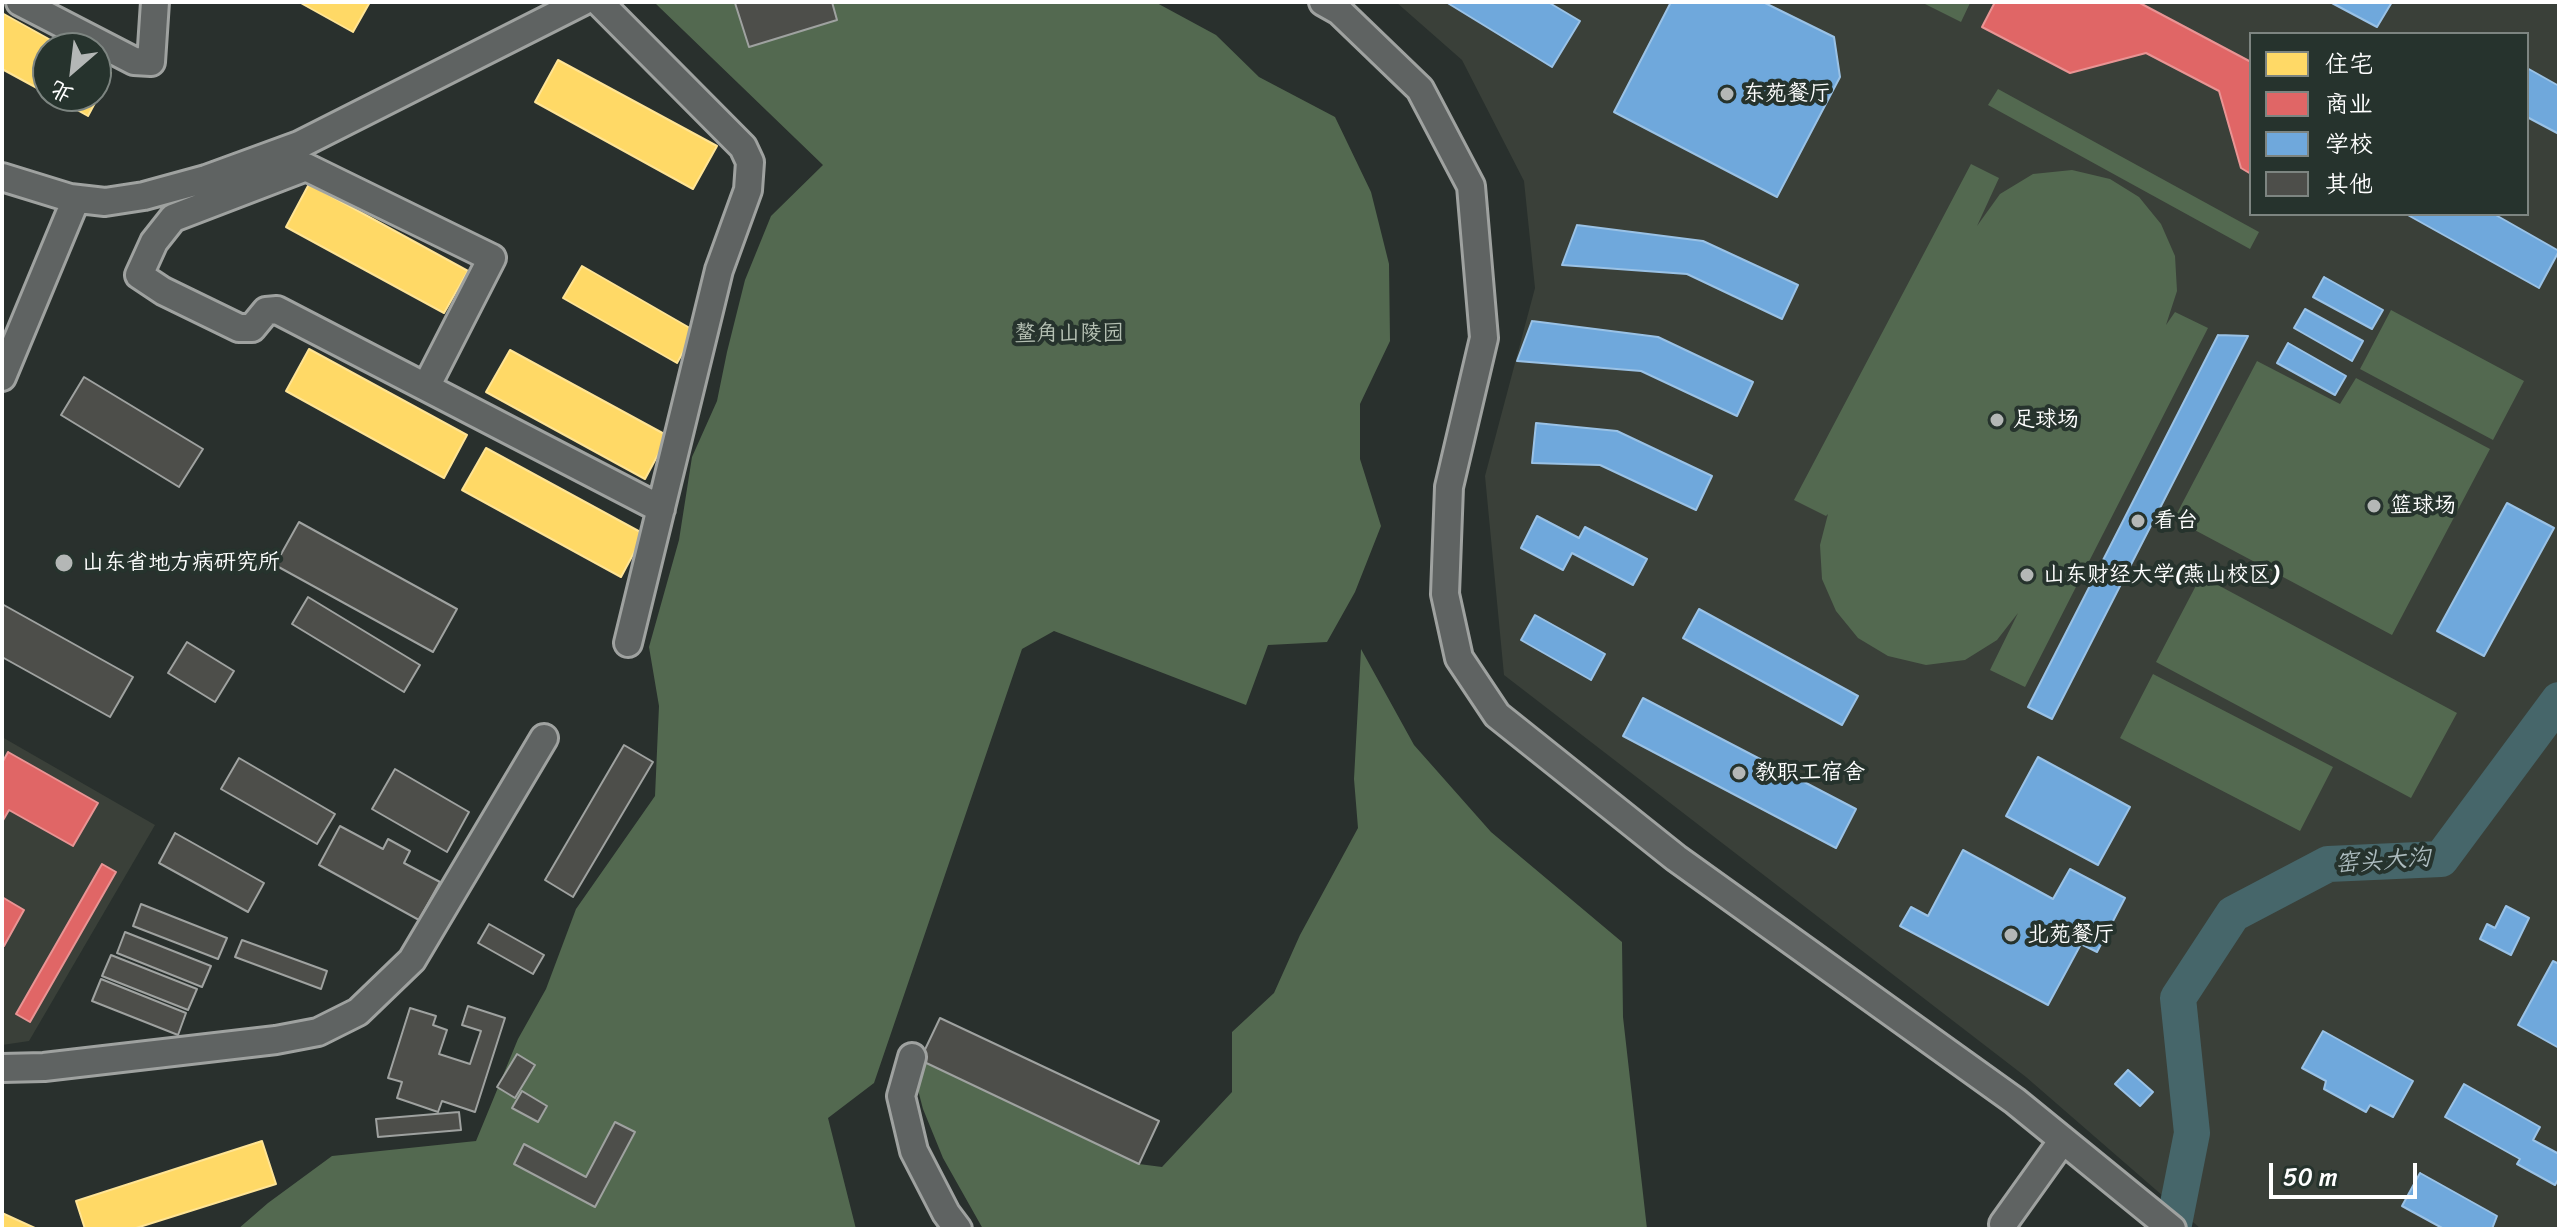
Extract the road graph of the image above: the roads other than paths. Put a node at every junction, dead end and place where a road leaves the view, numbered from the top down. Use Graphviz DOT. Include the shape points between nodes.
graph roads {
  1 [pos="20,2"];
  2 [pos="155,2"];
  3 [pos="582,2"];
  4 [pos="599,2"];
  5 [pos="1323,2"];
  6 [pos="2,177"];
  7 [pos="76,199"];
  8 [pos="2,377"];
  9 [pos="426,387"];
  10 [pos="661,509"];
  11 [pos="628,643"];
  12 [pos="544,738"];
  13 [pos="912,1057"];
  14 [pos="2,1068"];
  15 [pos="2063,1140"];
  16 [pos="2003,1224"];
  17 [pos="958,1229"];
  18 [pos="2172,1229"];
  1 -- 2 [label="street" via="134,61 151,62"];
  3 -- 7 [label="street" via="299,145 144,196 105,202"];
  4 -- 10 [label="street" via="743,147 750,162 748,190 719,270"];
  5 -- 15 [label="street" via="1420,89 1471,186 1484,338 1449,487 1445,594 1459,658 1497,715 1676,858"];
  6 -- 7 [label="street"];
  7 -- 8 [label="street"];
  9 -- 9 [label="street" via="277,310 266,311 252,328 239,328 163,291 139,275 154,242 173,218 306,167 492,258"];
  9 -- 10 [label="street"];
  10 -- 11 [label="street"];
  12 -- 14 [label="street" via="412,960 358,1012 318,1032 276,1040"];
  13 -- 17 [label="street" via="901,1096 914,1151"];
  15 -- 16 [label="street"];
  15 -- 18 [label="street"];
}
